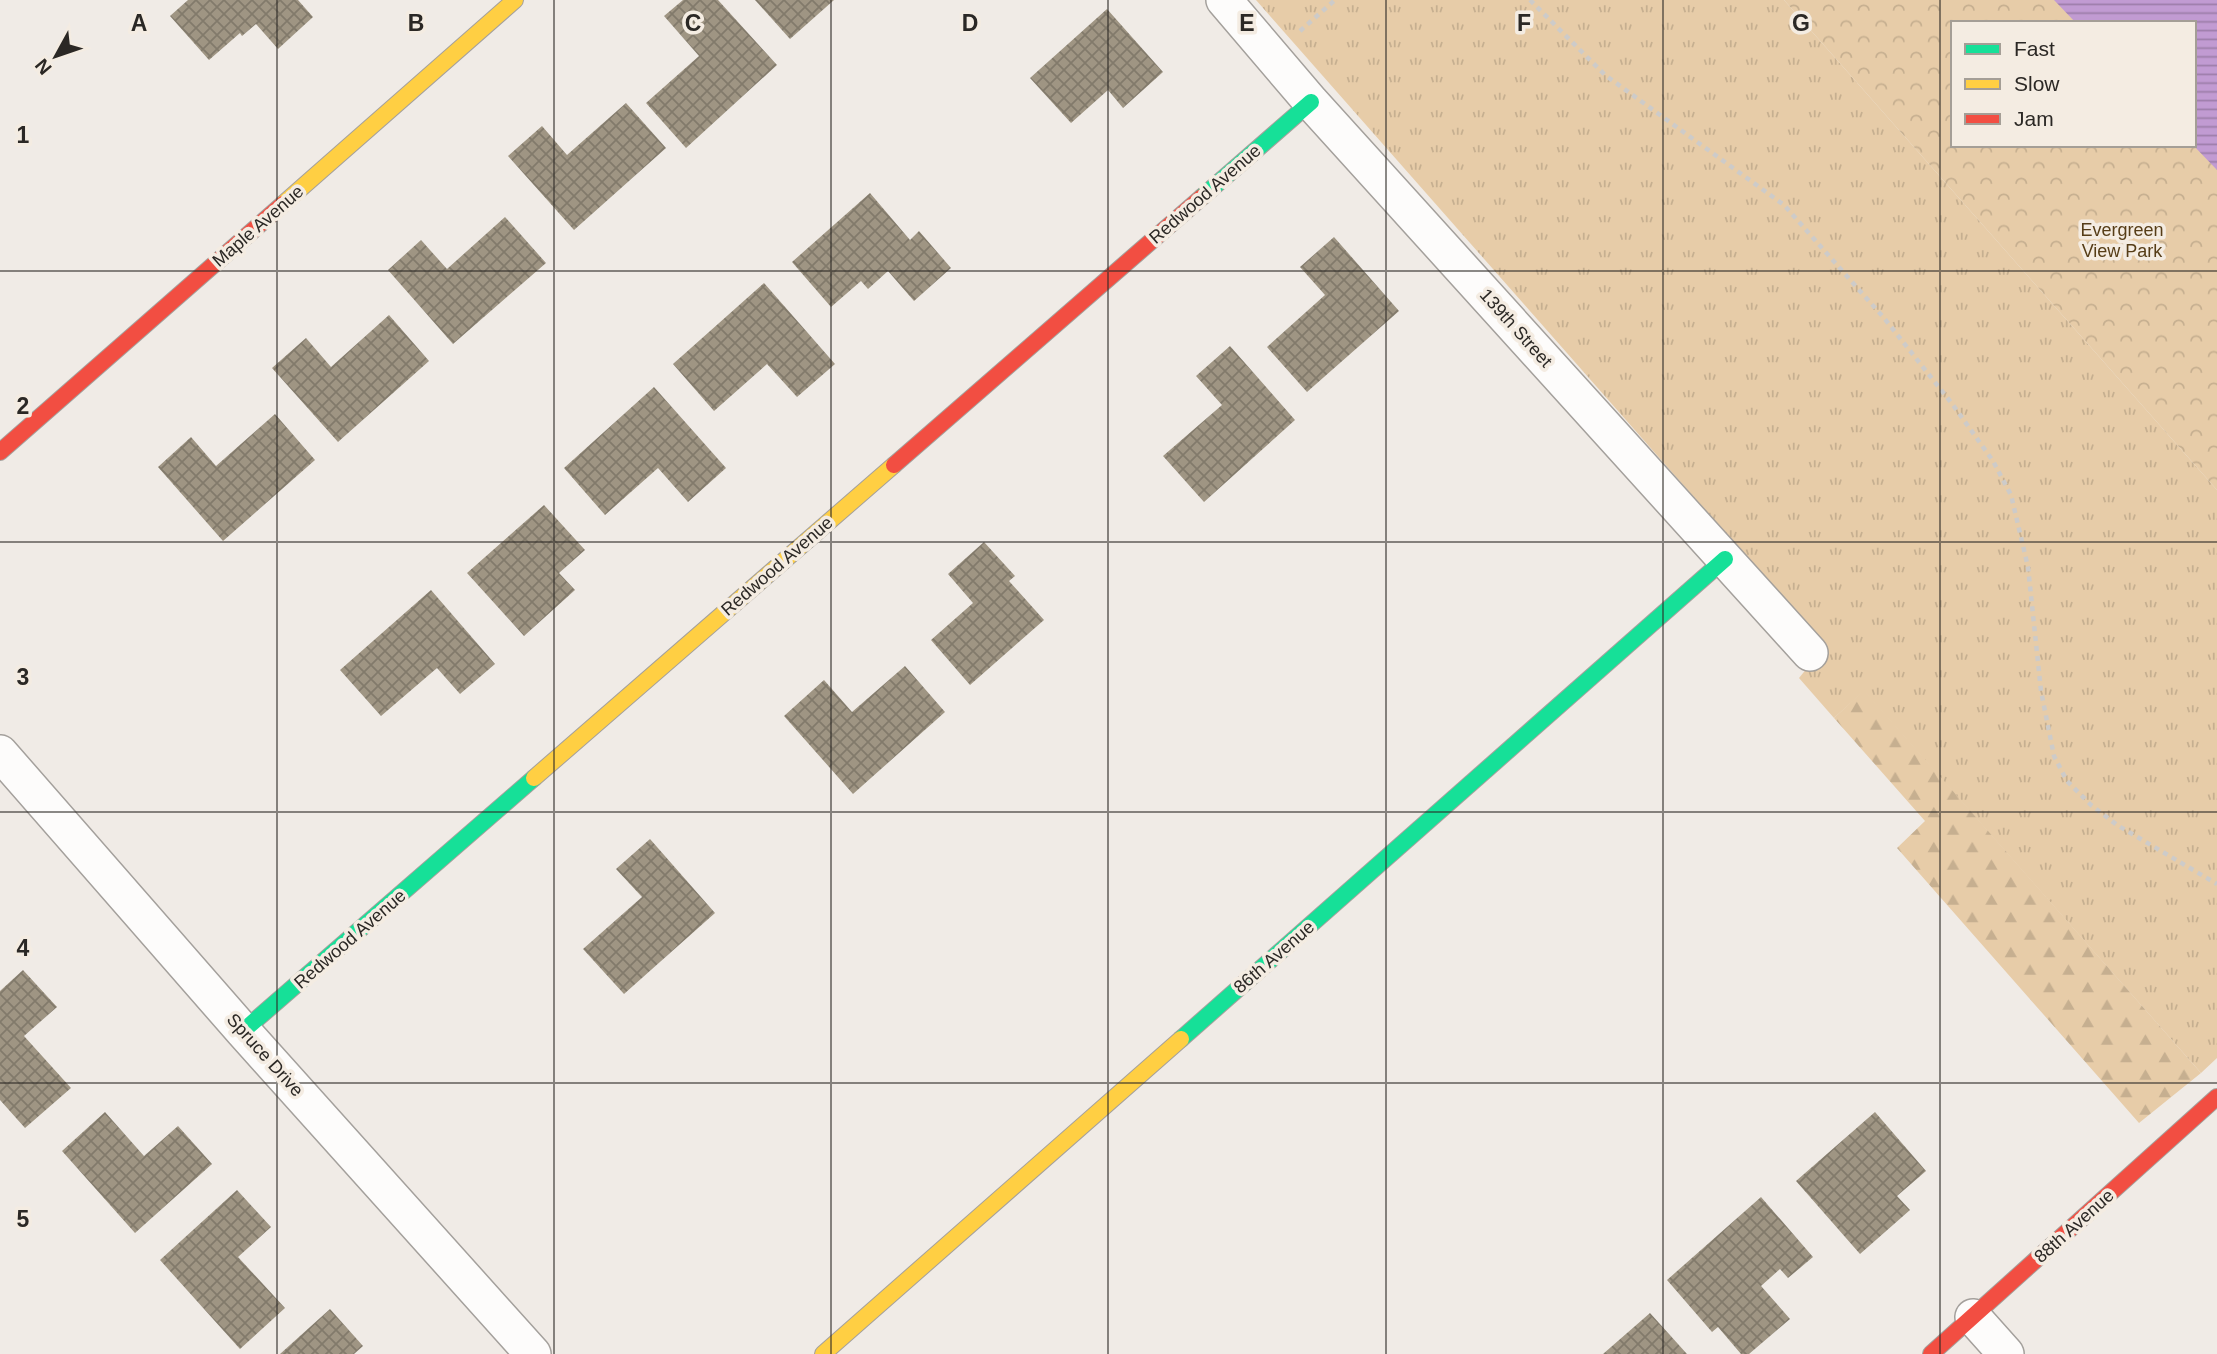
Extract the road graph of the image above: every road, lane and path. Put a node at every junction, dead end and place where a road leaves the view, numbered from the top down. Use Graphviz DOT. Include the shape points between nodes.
graph roads {
  1 [pos="515,0"];
  2 [pos="1224,0"];
  3 [pos="1530,0"];
  4 [pos="1311,102"];
  5 [pos="0,452"];
  6 [pos="1725,559"];
  7 [pos="1810,653"];
  8 [pos="0,753"];
  9 [pos="2217,884"];
  10 [pos="243,1031"];
  11 [pos="2217,1097"];
  12 [pos="1973,1317"];
  13 [pos="533,1354"];
  14 [pos="823,1354"];
  15 [pos="1931,1354"];
  16 [pos="2006,1354"];
  1 -- 5 [label="street, Maple Avenue"];
  2 -- 4 [label="street, 139th Street"];
  3 -- 9 [label="path" via="1605,75 1784,205 1953,405 2011,495 2028,567 2041,691 2054,756 2067,781 2117,825"];
  4 -- 6 [label="street, 139th Street"];
  4 -- 10 [label="street, Redwood Avenue"];
  6 -- 7 [label="street, 139th Street"];
  6 -- 14 [label="street, 86th Avenue"];
  8 -- 10 [label="street, Spruce Drive"];
  10 -- 13 [label="street, Spruce Drive"];
  11 -- 12 [label="street, 88th Avenue"];
  12 -- 15 [label="street, 88th Avenue"];
  12 -- 16 [label="street"];
}
